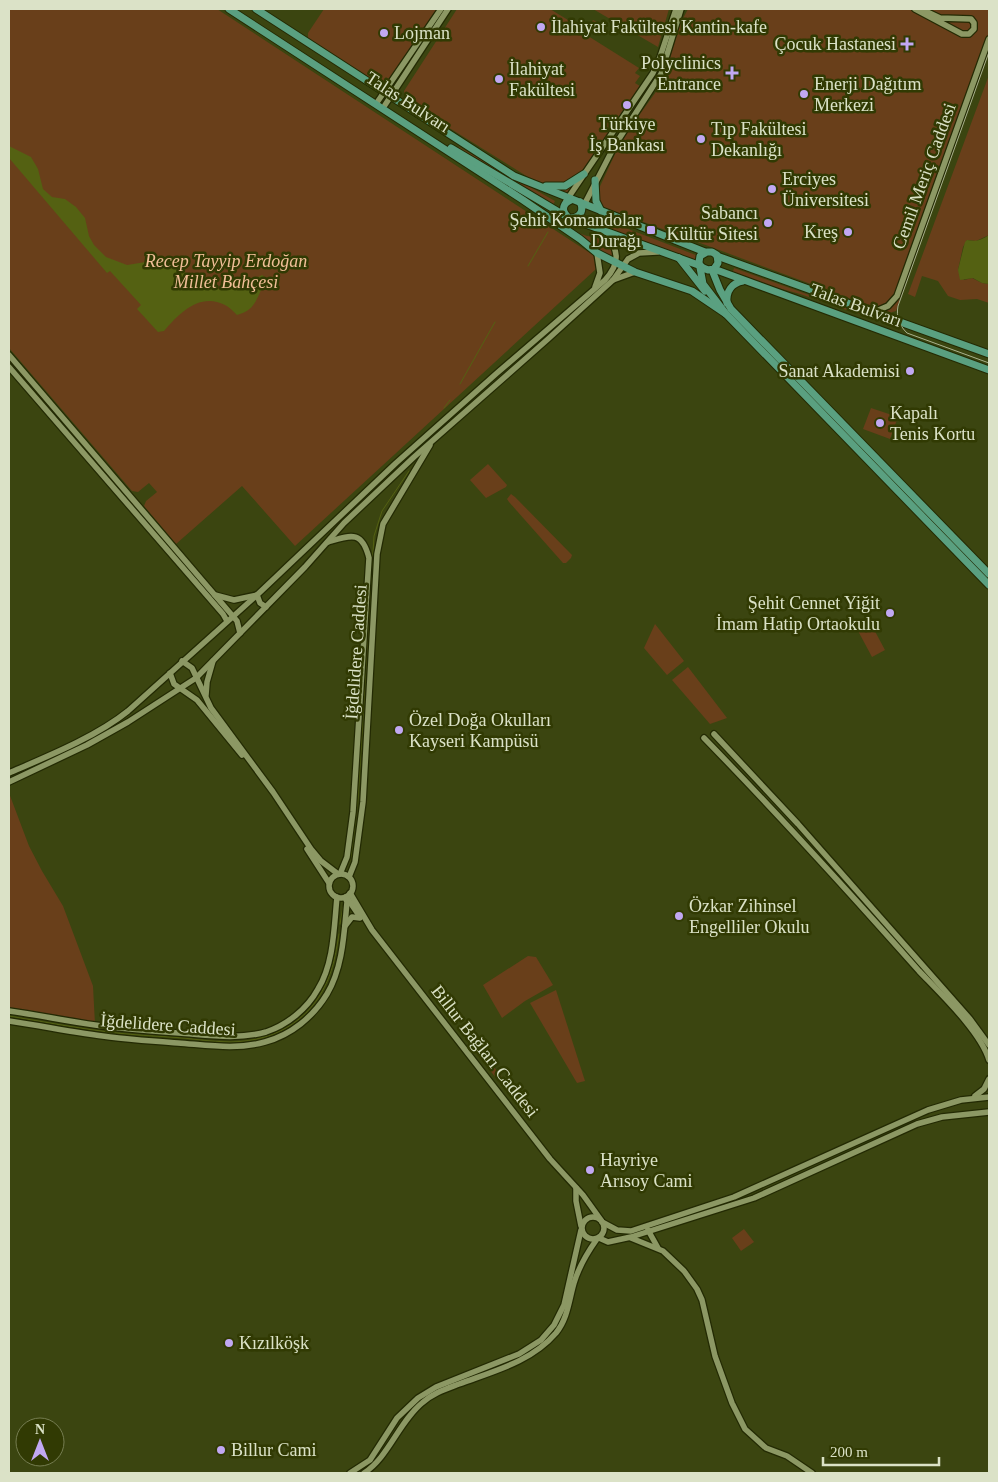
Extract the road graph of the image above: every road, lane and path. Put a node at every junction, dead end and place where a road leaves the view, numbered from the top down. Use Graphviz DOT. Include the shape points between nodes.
graph roads {
  1 [pos="229,9"];
  2 [pos="236,9"];
  3 [pos="256,9"];
  4 [pos="440,9"];
  5 [pos="448,9"];
  6 [pos="676,9"];
  7 [pos="681,9"];
  8 [pos="914,9"];
  9 [pos="921,9"];
  10 [pos="989,38"];
  11 [pos="388,94"];
  12 [pos="382,103"];
  13 [pos="584,174"];
  14 [pos="595,180"];
  15 [pos="536,185"];
  16 [pos="568,200"];
  17 [pos="582,205"];
  18 [pos="602,211"];
  19 [pos="569,217"];
  20 [pos="607,231"];
  21 [pos="662,252"];
  22 [pos="705,252"];
  23 [pos="597,253"];
  24 [pos="717,256"];
  25 [pos="679,258"];
  26 [pos="619,265"];
  27 [pos="701,266"];
  28 [pos="713,269"];
  29 [pos="635,272"];
  30 [pos="613,280"];
  31 [pos="744,281"];
  32 [pos="594,289"];
  33 [pos="717,302"];
  34 [pos="727,303"];
  35 [pos="874,312"];
  36 [pos="726,314"];
  37 [pos="989,354"];
  38 [pos="9,355"];
  39 [pos="9,367"];
  40 [pos="989,370"];
  41 [pos="432,441"];
  42 [pos="326,543"];
  43 [pos="989,574"];
  44 [pos="989,585"];
  45 [pos="214,595"];
  46 [pos="257,595"];
  47 [pos="266,607"];
  48 [pos="230,619"];
  49 [pos="240,633"];
  50 [pos="182,661"];
  51 [pos="213,661"];
  52 [pos="170,673"];
  53 [pos="196,678"];
  54 [pos="180,690"];
  55 [pos="206,697"];
  56 [pos="714,734"];
  57 [pos="704,738"];
  58 [pos="9,773"];
  59 [pos="9,782"];
  60 [pos="305,843"];
  61 [pos="346,862"];
  62 [pos="328,867"];
  63 [pos="339,874"];
  64 [pos="349,877"];
  65 [pos="329,883"];
  66 [pos="347,895"];
  67 [pos="337,897"];
  68 [pos="360,918"];
  69 [pos="334,927"];
  70 [pos="344,928"];
  71 [pos="372,930"];
  72 [pos="343,935"];
  73 [pos="9,1011"];
  74 [pos="9,1021"];
  75 [pos="989,1045"];
  76 [pos="989,1060"];
  77 [pos="988,1081"];
  78 [pos="974,1097"];
  79 [pos="989,1097"];
  80 [pos="989,1112"];
  81 [pos="576,1188"];
  82 [pos="602,1221"];
  83 [pos="581,1229"];
  84 [pos="648,1230"];
  85 [pos="598,1238"];
  86 [pos="631,1238"];
  87 [pos="658,1248"];
  88 [pos="350,1473"];
  89 [pos="364,1473"];
  90 [pos="812,1473"];
  1 -- 23 [label="main road" via="523,200"];
  2 -- 12 [label="main road, Talas Bulvarı"];
  3 -- 11 [label="main road, Talas Bulvarı"];
  4 -- 11 [label="street"];
  5 -- 11 [label="street"];
  6 -- 13 [label="street" via="653,73"];
  7 -- 14 [label="street" via="661,74"];
  8 -- 9 [label="street" via="962,34 974,30 971,19 936,17"];
  10 -- 35 [label="street, Cemil Meriç Caddesi" via="895,299 886,308"];
  11 -- 12 [label="street"];
  11 -- 15 [label="main road, Talas Bulvarı" via="514,176"];
  12 -- 19 [label="main road, Talas Bulvarı"];
  13 -- 14 [label="street" via="587,180"];
  13 -- 15 [label="main road" via="565,186"];
  13 -- 16 [label="street"];
  14 -- 17 [label="street"];
  14 -- 18 [label="main road" via="596,201"];
  15 -- 16 [label="main road, Talas Bulvarı"];
  16 -- 17 [label="main road, Talas Bulvarı"];
  16 -- 19 [label="main road" via="564,212"];
  17 -- 18 [label="main road"];
  17 -- 19 [label="main road" via="579,216"];
  18 -- 22 [label="main road"];
  19 -- 20 [label="main road, Talas Bulvarı"];
  20 -- 21 [label="main road, Talas Bulvarı"];
  20 -- 26 [label="street" via="615,246"];
  21 -- 25 [label="main road, Talas Bulvarı"];
  21 -- 26 [label="street" via="639,253"];
  22 -- 24 [label="main road"];
  22 -- 27 [label="main road" via="700,259"];
  23 -- 26 [label="main road"];
  23 -- 32 [label="street" via="600,272"];
  24 -- 28 [label="main road" via="718,263"];
  24 -- 35 [label="main road, Talas Bulvarı"];
  25 -- 27 [label="main road, Talas Bulvarı"];
  25 -- 33 [label="main road" via="699,285"];
  26 -- 29 [label="main road"];
  26 -- 30 [label="street"];
  26 -- 32 [label="street"];
  27 -- 28 [label="main road" via="706,270"];
  27 -- 33 [label="main road" via="704,284"];
  28 -- 31 [label="main road, Talas Bulvarı"];
  28 -- 34 [label="main road"];
  29 -- 30 [label="street"];
  29 -- 36 [label="main road" via="689,290"];
  30 -- 41 [label="street"];
  31 -- 34 [label="main road" via="731,287"];
  31 -- 40 [label="main road, Talas Bulvarı"];
  32 -- 46 [label="street" via="410,451"];
  33 -- 36 [label="main road"];
  34 -- 43 [label="main road"];
  35 -- 37 [label="main road, Talas Bulvarı"];
  36 -- 44 [label="main road"];
  38 -- 45 [label="street"];
  39 -- 48 [label="street"];
  41 -- 42 [label="street"];
  41 -- 64 [label="street, İğdelidere Caddesi" via="385,519 380,534 363,802 355,862"];
  42 -- 47 [label="street"];
  42 -- 61 [label="street, İğdelidere Caddesi" via="353,536 366,545 370,558 354,802"];
  45 -- 46 [label="street" via="234,600"];
  45 -- 48 [label="street"];
  46 -- 47 [label="street"];
  46 -- 48 [label="street"];
  47 -- 49 [label="street"];
  48 -- 49 [label="street" via="238,623"];
  48 -- 50 [label="street"];
  49 -- 51 [label="street"];
  50 -- 52 [label="street"];
  50 -- 53 [label="street" via="192,668"];
  51 -- 53 [label="street"];
  51 -- 55 [label="street"];
  52 -- 54 [label="street" via="172,682"];
  52 -- 58 [label="street" via="114,721"];
  53 -- 54 [label="street"];
  53 -- 55 [label="street"];
  54 -- 59 [label="street" via="87,745"];
  54 -- 60 [label="street" via="197,700"];
  55 -- 60 [label="street"];
  56 -- 75 [label="street" via="951,997"];
  57 -- 76 [label="street" via="826,866 977,1036"];
  60 -- 62 [label="street"];
  60 -- 65 [label="street"];
  61 -- 62 [label="street"];
  61 -- 63 [label="street, İğdelidere Caddesi"];
  62 -- 63 [label="street"];
  63 -- 64 [label="street"];
  63 -- 65 [label="street"];
  64 -- 66 [label="street" via="352,883"];
  65 -- 67 [label="street" via="331,892"];
  66 -- 67 [label="street"];
  66 -- 68 [label="street"];
  66 -- 70 [label="street, İğdelidere Caddesi"];
  66 -- 71 [label="street"];
  67 -- 69 [label="street, İğdelidere Caddesi"];
  68 -- 70 [label="street" via="352,918"];
  68 -- 71 [label="street"];
  69 -- 72 [label="street"];
  69 -- 73 [label="street, İğdelidere Caddesi" via="328,964 318,990 294,1017 264,1032 222,1036 142,1030"];
  70 -- 72 [label="street, İğdelidere Caddesi"];
  71 -- 81 [label="street, Billur Bağları Caddesi" via="544,1152"];
  72 -- 74 [label="street, İğdelidere Caddesi" via="334,977 322,1002 300,1025 267,1041 221,1046 156,1041"];
  77 -- 78 [label="street"];
  78 -- 79 [label="street"];
  78 -- 84 [label="street" via="928,1110 734,1197"];
  80 -- 84 [label="street" via="942,1117 916,1124 754,1198"];
  81 -- 82 [label="street, Billur Bağları Caddesi"];
  81 -- 83 [label="street"];
  82 -- 83 [label="street" via="589,1218 584,1220"];
  82 -- 84 [label="street" via="622,1231"];
  82 -- 85 [label="street" via="604,1230"];
  83 -- 85 [label="street" via="587,1238"];
  83 -- 88 [label="street" via="564,1305 554,1325 541,1340 520,1354 436,1387 418,1398 398,1418 370,1460"];
  84 -- 86 [label="street"];
  84 -- 87 [label="street"];
  85 -- 86 [label="street" via="608,1242"];
  85 -- 89 [label="street" via="582,1261 568,1310 558,1330 541,1349 523,1360 438,1392 423,1401 409,1414 376,1464"];
  86 -- 87 [label="street"];
  87 -- 90 [label="street" via="674,1260 697,1289 715,1356 746,1429 766,1448 787,1456"];
}
